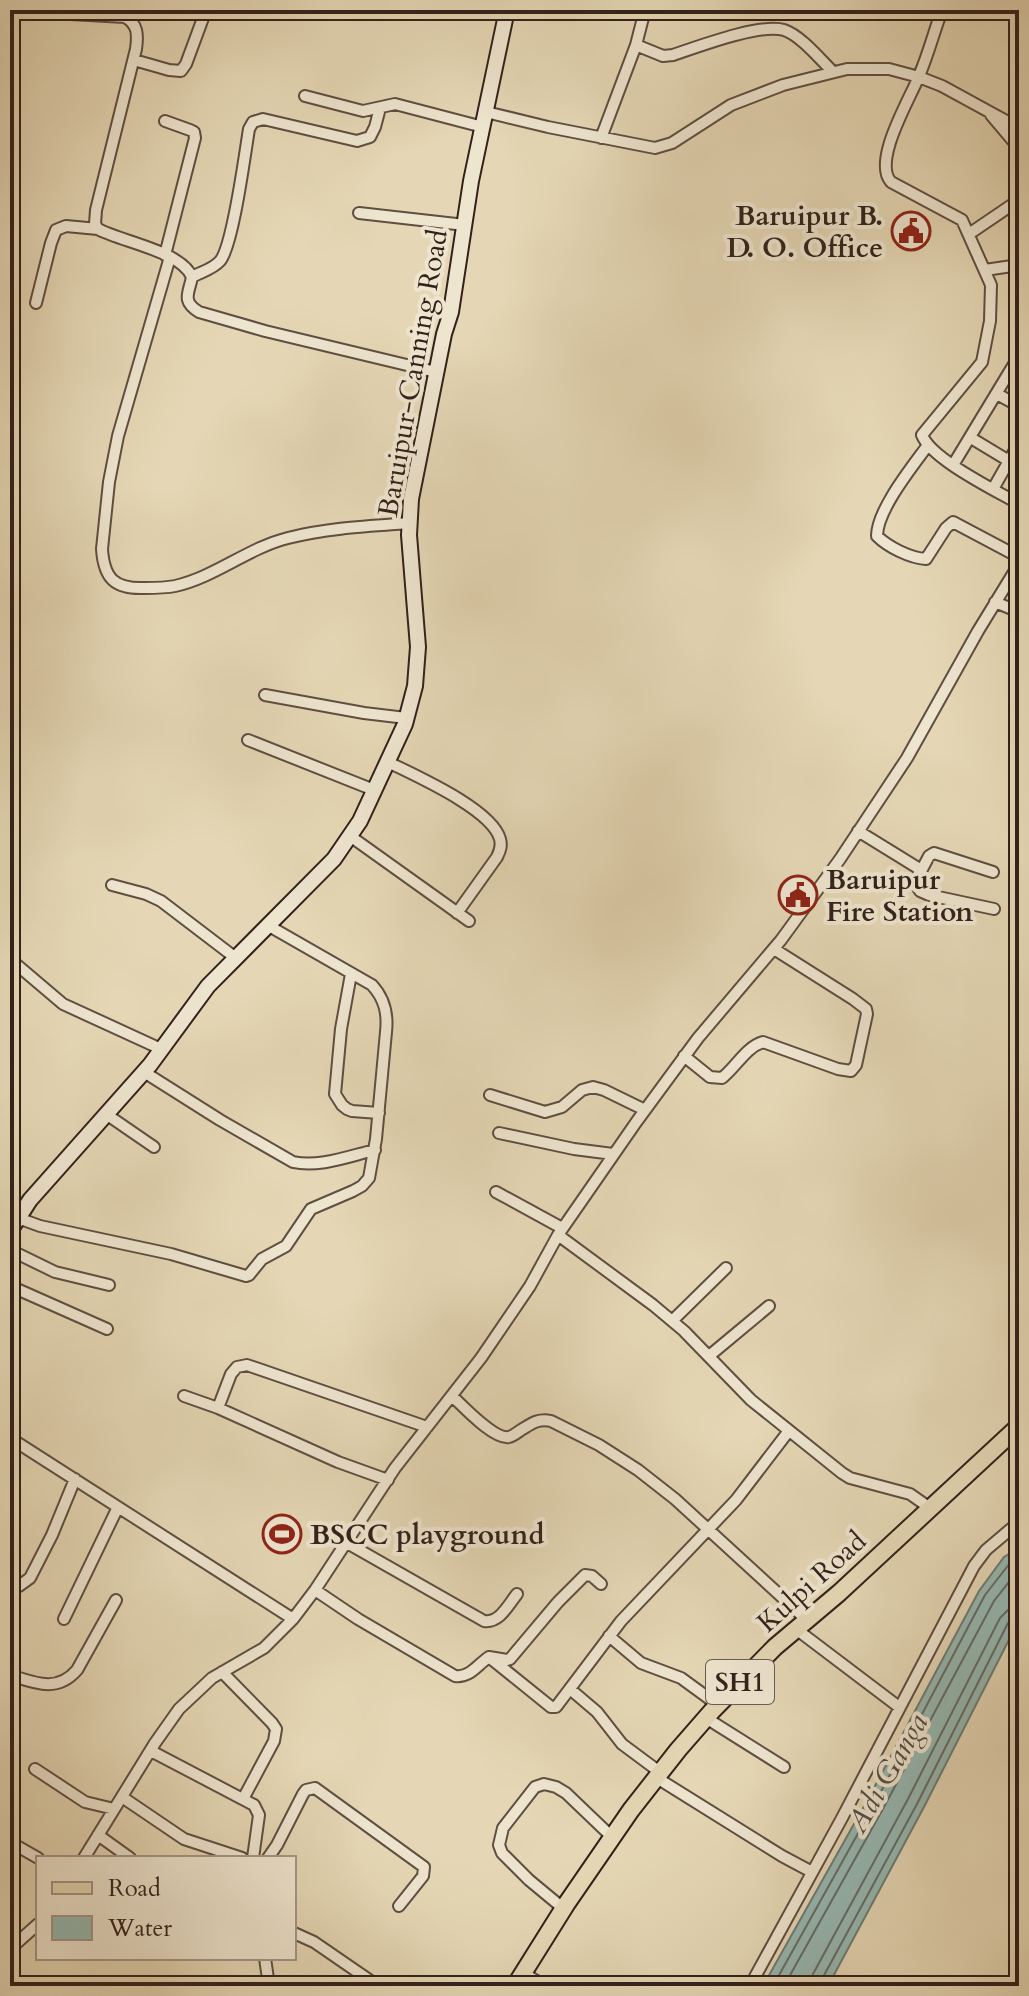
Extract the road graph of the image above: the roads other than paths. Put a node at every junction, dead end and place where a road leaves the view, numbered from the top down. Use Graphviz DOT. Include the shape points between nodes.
graph roads {
  1 [pos="34,10"];
  2 [pos="206,10"];
  3 [pos="507,10"];
  4 [pos="645,10"];
  5 [pos="942,10"];
  6 [pos="636,45"];
  7 [pos="134,60"];
  8 [pos="832,71"];
  9 [pos="919,77"];
  10 [pos="305,96"];
  11 [pos="380,108"];
  12 [pos="984,108"];
  13 [pos="486,112"];
  14 [pos="165,121"];
  15 [pos="483,127"];
  16 [pos="1019,128"];
  17 [pos="601,138"];
  18 [pos="1019,148"];
  19 [pos="1019,200"];
  20 [pos="359,213"];
  21 [pos="465,225"];
  22 [pos="98,229"];
  23 [pos="969,234"];
  24 [pos="168,256"];
  25 [pos="1019,265"];
  26 [pos="985,270"];
  27 [pos="192,277"];
  28 [pos="36,303"];
  29 [pos="1019,356"];
  30 [pos="436,372"];
  31 [pos="1008,375"];
  32 [pos="1019,380"];
  33 [pos="997,394"];
  34 [pos="1019,406"];
  35 [pos="971,438"];
  36 [pos="1019,443"];
  37 [pos="928,445"];
  38 [pos="1008,461"];
  39 [pos="953,465"];
  40 [pos="1019,467"];
  41 [pos="993,489"];
  42 [pos="1019,504"];
  43 [pos="410,523"];
  44 [pos="1019,557"];
  45 [pos="1019,564"];
  46 [pos="995,602"];
  47 [pos="1019,612"];
  48 [pos="265,695"];
  49 [pos="406,718"];
  50 [pos="248,740"];
  51 [pos="388,762"];
  52 [pos="374,790"];
  53 [pos="858,831"];
  54 [pos="350,836"];
  55 [pos="993,872"];
  56 [pos="920,873"];
  57 [pos="112,885"];
  58 [pos="994,909"];
  59 [pos="457,913"];
  60 [pos="469,921"];
  61 [pos="269,926"];
  62 [pos="774,949"];
  63 [pos="10,959"];
  64 [pos="237,959"];
  65 [pos="351,974"];
  66 [pos="161,1049"];
  67 [pos="684,1056"];
  68 [pos="144,1072"];
  69 [pos="490,1095"];
  70 [pos="645,1110"];
  71 [pos="379,1113"];
  72 [pos="106,1114"];
  73 [pos="499,1133"];
  74 [pos="154,1147"];
  75 [pos="375,1150"];
  76 [pos="613,1154"];
  77 [pos="496,1192"];
  78 [pos="14,1225"];
  79 [pos="560,1232"];
  80 [pos="10,1250"];
  81 [pos="726,1268"];
  82 [pos="109,1285"];
  83 [pos="10,1286"];
  84 [pos="769,1306"];
  85 [pos="672,1321"];
  86 [pos="107,1329"];
  87 [pos="709,1356"];
  88 [pos="184,1396"];
  89 [pos="452,1396"];
  90 [pos="218,1408"];
  91 [pos="1019,1426"];
  92 [pos="427,1427"];
  93 [pos="788,1432"];
  94 [pos="10,1438"];
  95 [pos="75,1479"];
  96 [pos="388,1480"];
  97 [pos="118,1507"];
  98 [pos="930,1508"];
  99 [pos="1019,1522"];
  100 [pos="708,1529"];
  101 [pos="347,1543"];
  102 [pos="601,1584"];
  103 [pos="10,1588"];
  104 [pos="315,1590"];
  105 [pos="517,1594"];
  106 [pos="116,1600"];
  107 [pos="64,1619"];
  108 [pos="293,1619"];
  109 [pos="801,1624"];
  110 [pos="609,1636"];
  111 [pos="489,1657"];
  112 [pos="222,1672"];
  113 [pos="10,1675"];
  114 [pos="570,1689"];
  115 [pos="899,1707"];
  116 [pos="712,1712"];
  117 [pos="151,1751"];
  118 [pos="784,1767"];
  119 [pos="35,1769"];
  120 [pos="659,1775"];
  121 [pos="122,1797"];
  122 [pos="243,1799"];
  123 [pos="114,1809"];
  124 [pos="98,1835"];
  125 [pos="613,1838"];
  126 [pos="10,1842"];
  127 [pos="85,1856"];
  128 [pos="127,1856"];
  129 [pos="236,1856"];
  130 [pos="253,1856"];
  131 [pos="269,1856"];
  132 [pos="36,1857"];
  133 [pos="812,1872"];
  134 [pos="399,1906"];
  135 [pos="564,1909"];
  136 [pos="36,1926"];
  137 [pos="296,1934"];
  138 [pos="10,1949"];
  139 [pos="265,1960"];
  140 [pos="519,1980"];
  141 [pos="269,1986"];
  142 [pos="378,1986"];
  143 [pos="545,1986"];
  144 [pos="750,1986"];
  1 -- 7 [label="street" via="125,17 138,34"];
  2 -- 7 [label="street" via="181,71"];
  3 -- 13 [label="main road, Baruipur-Canning Road"];
  4 -- 6 [label="street"];
  5 -- 9 [label="street"];
  6 -- 8 [label="street" via="673,55 750,32 784,30"];
  6 -- 17 [label="street"];
  7 -- 22 [label="street" via="96,210"];
  8 -- 9 [label="street" via="889,69"];
  8 -- 17 [label="street" via="731,105 662,147"];
  9 -- 12 [label="street"];
  9 -- 23 [label="street" via="895,127 885,174 962,220"];
  10 -- 11 [label="street" via="356,110"];
  11 -- 15 [label="street" via="395,104"];
  11 -- 27 [label="street" via="370,137 357,141 263,119 253,122 225,254"];
  12 -- 16 [label="street"];
  12 -- 18 [label="street"];
  13 -- 15 [label="main road, Baruipur-Canning Road"];
  13 -- 17 [label="street"];
  14 -- 24 [label="street" via="194,132 195,138"];
  15 -- 21 [label="main road, Baruipur-Canning Road"];
  19 -- 23 [label="street"];
  20 -- 21 [label="street"];
  21 -- 30 [label="main road, Baruipur-Canning Road"];
  22 -- 24 [label="street"];
  22 -- 28 [label="street" via="56,230"];
  23 -- 26 [label="street"];
  24 -- 27 [label="street"];
  24 -- 43 [label="street" via="112,460 102,549 114,582 138,588 176,586 286,538"];
  25 -- 26 [label="street"];
  26 -- 37 [label="street" via="992,291 984,356 926,428 922,435"];
  27 -- 30 [label="street" via="188,299 202,314"];
  29 -- 31 [label="street"];
  30 -- 43 [label="main road, Baruipur-Canning Road"];
  31 -- 32 [label="street"];
  31 -- 33 [label="street"];
  33 -- 34 [label="street"];
  33 -- 35 [label="street"];
  35 -- 38 [label="street"];
  35 -- 39 [label="street"];
  36 -- 38 [label="street"];
  37 -- 39 [label="street"];
  37 -- 44 [label="street" via="898,487 877,536 926,559 953,522"];
  38 -- 40 [label="street"];
  38 -- 41 [label="street"];
  39 -- 41 [label="street"];
  41 -- 42 [label="street"];
  43 -- 49 [label="main road, Baruipur-Canning Road" via="418,647"];
  45 -- 46 [label="street"];
  46 -- 47 [label="street"];
  46 -- 53 [label="street" via="907,758"];
  48 -- 49 [label="street"];
  49 -- 51 [label="main road, Baruipur-Canning Road"];
  50 -- 52 [label="street"];
  51 -- 52 [label="main road, Baruipur-Canning Road"];
  51 -- 59 [label="street" via="473,809 500,837 500,851"];
  52 -- 54 [label="main road, Baruipur-Canning Road"];
  53 -- 56 [label="street"];
  53 -- 62 [label="street"];
  54 -- 59 [label="street"];
  54 -- 61 [label="main road, Baruipur-Canning Road"];
  55 -- 56 [label="street" via="934,853"];
  56 -- 58 [label="street" via="917,885 923,893"];
  57 -- 64 [label="street" via="161,901"];
  59 -- 60 [label="street"];
  61 -- 64 [label="main road, Baruipur-Canning Road"];
  61 -- 65 [label="street"];
  62 -- 67 [label="street"];
  62 -- 67 [label="street" via="866,1009 851,1071 763,1042 722,1078 710,1077"];
  63 -- 66 [label="street" via="63,1004"];
  64 -- 66 [label="main road, Baruipur-Canning Road" via="208,986"];
  65 -- 71 [label="street" via="376,988 386,1010"];
  65 -- 71 [label="street" via="335,1094 347,1109"];
  66 -- 68 [label="main road, Baruipur-Canning Road"];
  67 -- 70 [label="street"];
  68 -- 72 [label="main road, Baruipur-Canning Road"];
  68 -- 75 [label="street" via="293,1162 318,1163"];
  69 -- 70 [label="street" via="551,1112 593,1087"];
  70 -- 76 [label="street"];
  71 -- 75 [label="street"];
  72 -- 74 [label="street"];
  72 -- 78 [label="main road, Baruipur-Canning Road"];
  73 -- 76 [label="street"];
  75 -- 78 [label="street" via="367,1182 311,1209 286,1246 246,1276 171,1254"];
  76 -- 79 [label="street"];
  77 -- 79 [label="street"];
  79 -- 85 [label="street"];
  79 -- 89 [label="street" via="530,1286"];
  80 -- 82 [label="street" via="55,1272"];
  81 -- 85 [label="street"];
  83 -- 86 [label="street"];
  84 -- 87 [label="street"];
  85 -- 87 [label="street"];
  87 -- 93 [label="street"];
  88 -- 90 [label="street"];
  89 -- 92 [label="street"];
  89 -- 100 [label="street" via="501,1436 545,1419 599,1445 638,1470"];
  90 -- 92 [label="street" via="231,1374 247,1365"];
  90 -- 96 [label="street"];
  91 -- 98 [label="main road, Kulpi Road / SH1"];
  92 -- 96 [label="street"];
  93 -- 98 [label="street" via="850,1478 910,1494"];
  93 -- 100 [label="street"];
  94 -- 95 [label="street"];
  95 -- 97 [label="street"];
  95 -- 103 [label="street" via="30,1578"];
  96 -- 101 [label="street"];
  97 -- 107 [label="street"];
  97 -- 108 [label="street"];
  98 -- 109 [label="main road, Kulpi Road / SH1"];
  99 -- 115 [label="street" via="974,1566"];
  100 -- 109 [label="street"];
  100 -- 110 [label="street"];
  101 -- 104 [label="street"];
  101 -- 105 [label="street" via="484,1621 498,1619"];
  102 -- 111 [label="street" via="585,1575 510,1659"];
  104 -- 108 [label="street"];
  104 -- 111 [label="street" via="455,1676 470,1674"];
  106 -- 113 [label="street" via="68,1679 44,1684"];
  108 -- 112 [label="street" via="264,1648"];
  109 -- 115 [label="street"];
  109 -- 116 [label="main road, Kulpi Road / SH1"];
  110 -- 114 [label="street"];
  110 -- 116 [label="street" via="641,1663 681,1678"];
  111 -- 114 [label="street" via="553,1708"];
  112 -- 117 [label="street" via="179,1709"];
  112 -- 122 [label="street" via="276,1729"];
  114 -- 120 [label="street"];
  115 -- 133 [label="street"];
  116 -- 118 [label="street"];
  116 -- 120 [label="main road, Kulpi Road / SH1"];
  117 -- 121 [label="street"];
  117 -- 122 [label="street"];
  119 -- 123 [label="street" via="85,1802"];
  120 -- 125 [label="main road, Kulpi Road / SH1"];
  120 -- 133 [label="street"];
  121 -- 123 [label="street"];
  121 -- 129 [label="street" via="184,1839"];
  122 -- 130 [label="street" via="259,1815"];
  123 -- 124 [label="street"];
  124 -- 127 [label="street"];
  124 -- 128 [label="street"];
  125 -- 135 [label="main road, Kulpi Road / SH1"];
  125 -- 135 [label="street" via="566,1793 549,1784 535,1787 503,1828 502,1853"];
  126 -- 132 [label="street"];
  131 -- 134 [label="street" via="303,1794 315,1788 424,1867 423,1876"];
  133 -- 144 [label="street"];
  135 -- 140 [label="main road, Kulpi Road / SH1"];
  136 -- 138 [label="street"];
  137 -- 142 [label="street"];
  139 -- 141 [label="street"];
  140 -- 143 [label="street"];
}
